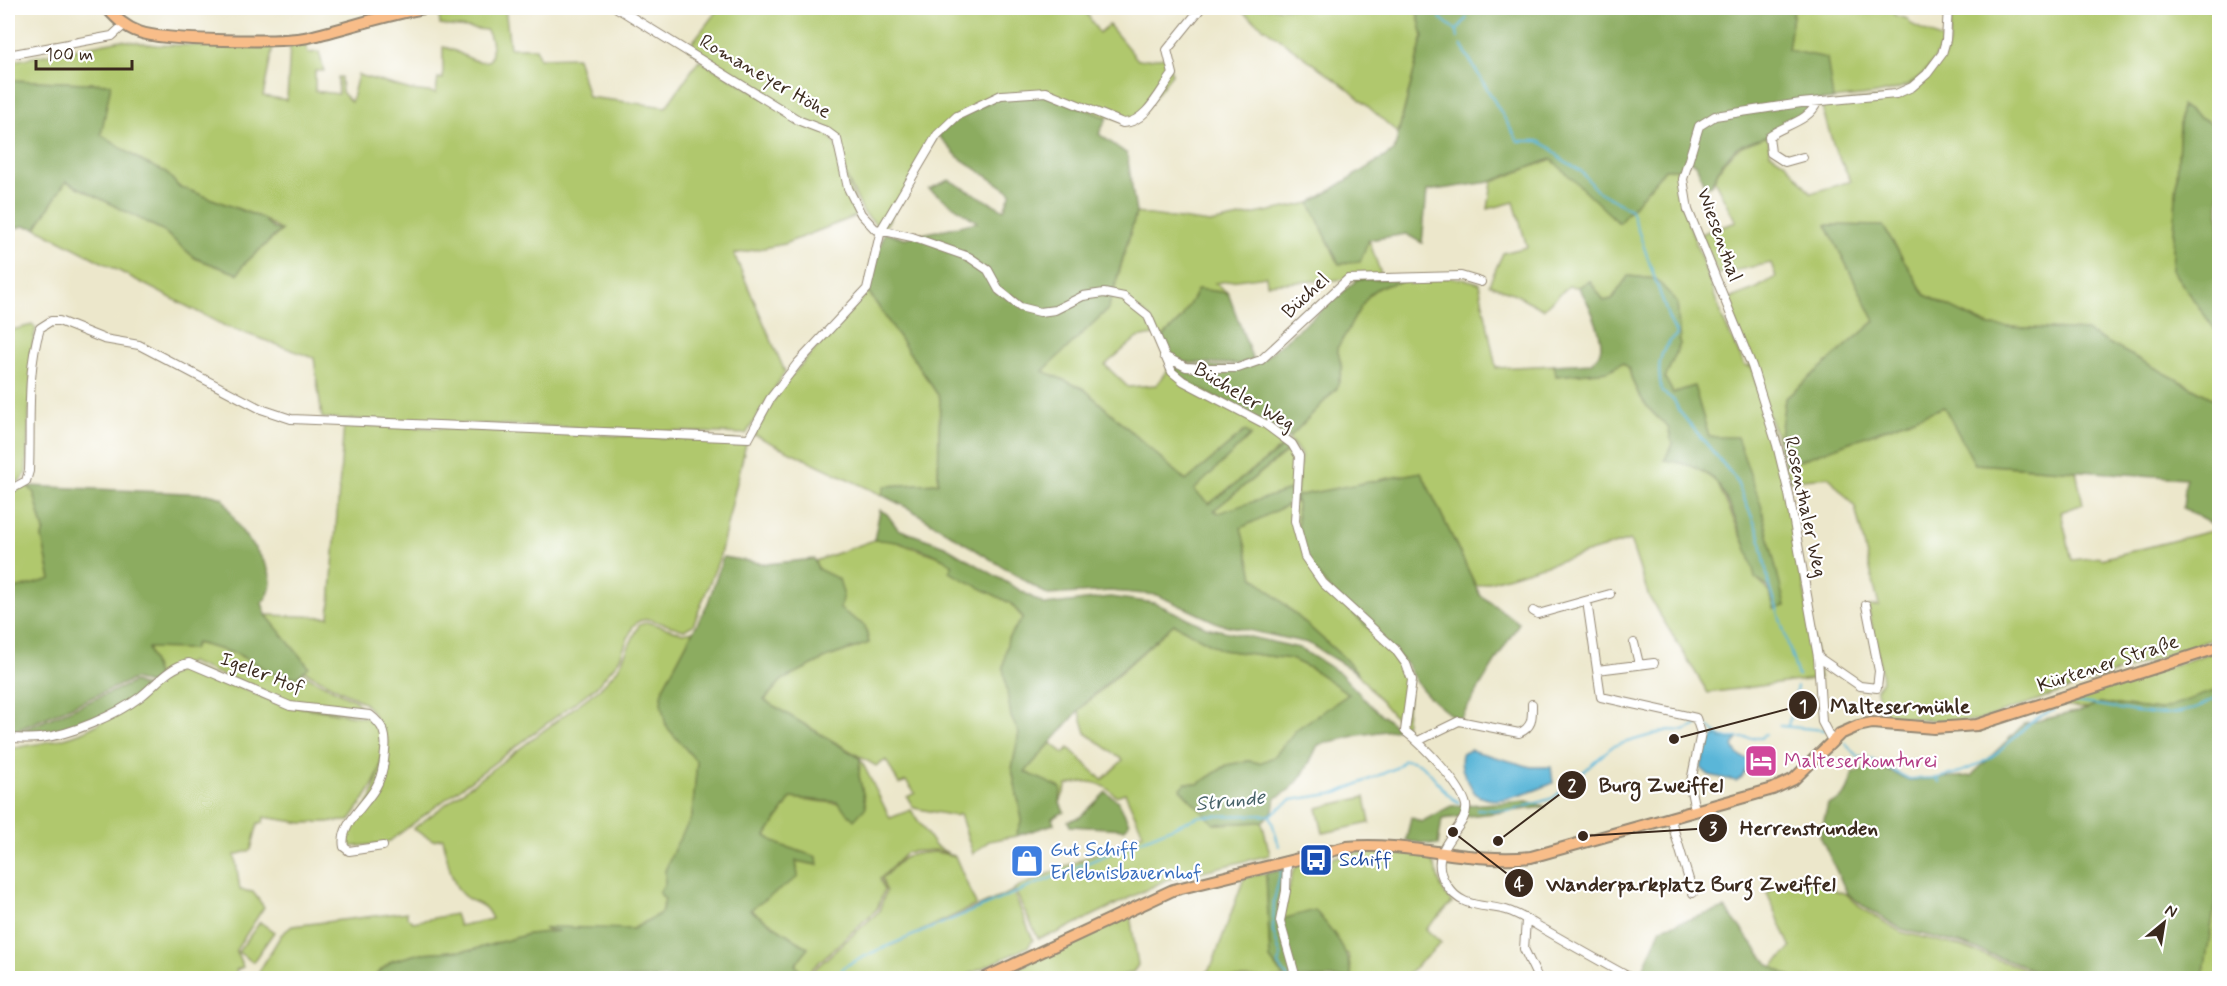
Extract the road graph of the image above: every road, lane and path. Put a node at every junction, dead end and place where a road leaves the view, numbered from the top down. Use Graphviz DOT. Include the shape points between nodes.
graph roads {
  1 [pos="107,8"];
  2 [pos="424,8"];
  3 [pos="616,8"];
  4 [pos="1201,8"];
  5 [pos="1948,8"];
  6 [pos="392,10"];
  7 [pos="124,25"];
  8 [pos="8,55"];
  9 [pos="1817,102"];
  10 [pos="1803,156"];
  11 [pos="881,230"];
  12 [pos="1481,282"];
  13 [pos="1164,356"];
  14 [pos="1752,366"];
  15 [pos="8,491"];
  16 [pos="1610,594"];
  17 [pos="1587,601"];
  18 [pos="1866,605"];
  19 [pos="1533,611"];
  20 [pos="1634,643"];
  21 [pos="2220,646"];
  22 [pos="1818,657"];
  23 [pos="1654,663"];
  24 [pos="1639,664"];
  25 [pos="1597,670"];
  26 [pos="1532,704"];
  27 [pos="1837,735"];
  28 [pos="8,738"];
  29 [pos="1419,741"];
  30 [pos="1695,810"];
  31 [pos="1670,817"];
  32 [pos="383,846"];
  33 [pos="1441,852"];
  34 [pos="1287,861"];
  35 [pos="1693,893"];
  36 [pos="1526,920"];
  37 [pos="985,978"];
  38 [pos="1296,978"];
  39 [pos="1538,978"];
  40 [pos="1631,978"];
  1 -- 7 [label="main road"];
  2 -- 6 [label="main road"];
  3 -- 11 [label="street, Romaneyer Höhe" via="800,121 832,134 839,144 844,175 855,202 869,224"];
  4 -- 11 [label="street" via="1167,50 1173,74 1140,118 1123,123 1046,92 1001,95 982,102 957,116 937,135"];
  5 -- 9 [label="street, Wiesenthal" via="1941,54 1912,87 1896,94"];
  6 -- 7 [label="main road" via="307,38 273,40 147,34"];
  7 -- 8 [label="street" via="112,36"];
  9 -- 10 [label="street" via="1803,119 1769,136 1771,153 1785,162"];
  9 -- 14 [label="street, Wiesenthal" via="1715,116 1700,126 1687,161 1683,192 1688,210"];
  11 -- 13 [label="street, Bücheler Weg" via="969,257 988,270 999,290 1020,307 1040,312 1055,310 1083,296 1104,293 1124,297 1148,316"];
  11 -- 15 [label="street" via="867,290 797,364 770,399 749,438 291,419 261,409 139,345 104,339 51,321 40,328 36,343 29,471 26,481"];
  12 -- 13 [label="street, Büchel" via="1461,276 1348,279 1261,360 1238,368 1202,368 1186,367"];
  13 -- 29 [label="street, Bücheler Weg" via="1172,372 1183,381 1265,424 1292,444 1299,456 1295,521 1305,557 1323,583 1395,649 1406,664 1412,680 1405,731"];
  14 -- 22 [label="street, Rosenthaler Weg" via="1789,494"];
  16 -- 17 [label="street"];
  17 -- 19 [label="street" via="1538,614"];
  17 -- 25 [label="street"];
  18 -- 22 [label="street" via="1880,671 1877,688 1860,686"];
  20 -- 24 [label="street"];
  21 -- 27 [label="main road, Kürtener Straße" via="2007,716 1957,728 1872,723"];
  22 -- 27 [label="street, Rosenthaler Weg" via="1822,722"];
  23 -- 24 [label="street"];
  24 -- 25 [label="street"];
  25 -- 30 [label="street" via="1599,692 1604,699 1693,716 1701,733 1690,786"];
  26 -- 29 [label="street" via="1531,723 1519,733 1459,722"];
  27 -- 30 [label="main road" via="1794,779 1773,789"];
  28 -- 32 [label="street, Igeler Hof" via="41,738 93,722 139,698 172,669 189,663 290,706 370,715 385,732 384,766 368,801 346,827 343,841 349,851"];
  29 -- 33 [label="street, Bücheler Weg" via="1466,805 1464,816"];
  30 -- 31 [label="main road"];
  31 -- 33 [label="main road" via="1512,860"];
  31 -- 35 [label="street"];
  33 -- 34 [label="main road" via="1371,845"];
  33 -- 36 [label="street" via="1443,877 1458,898 1475,906 1507,910"];
  34 -- 37 [label="main road" via="1173,890"];
  34 -- 38 [label="street" via="1280,921"];
  36 -- 39 [label="street" via="1524,949"];
  36 -- 40 [label="street"];
}
